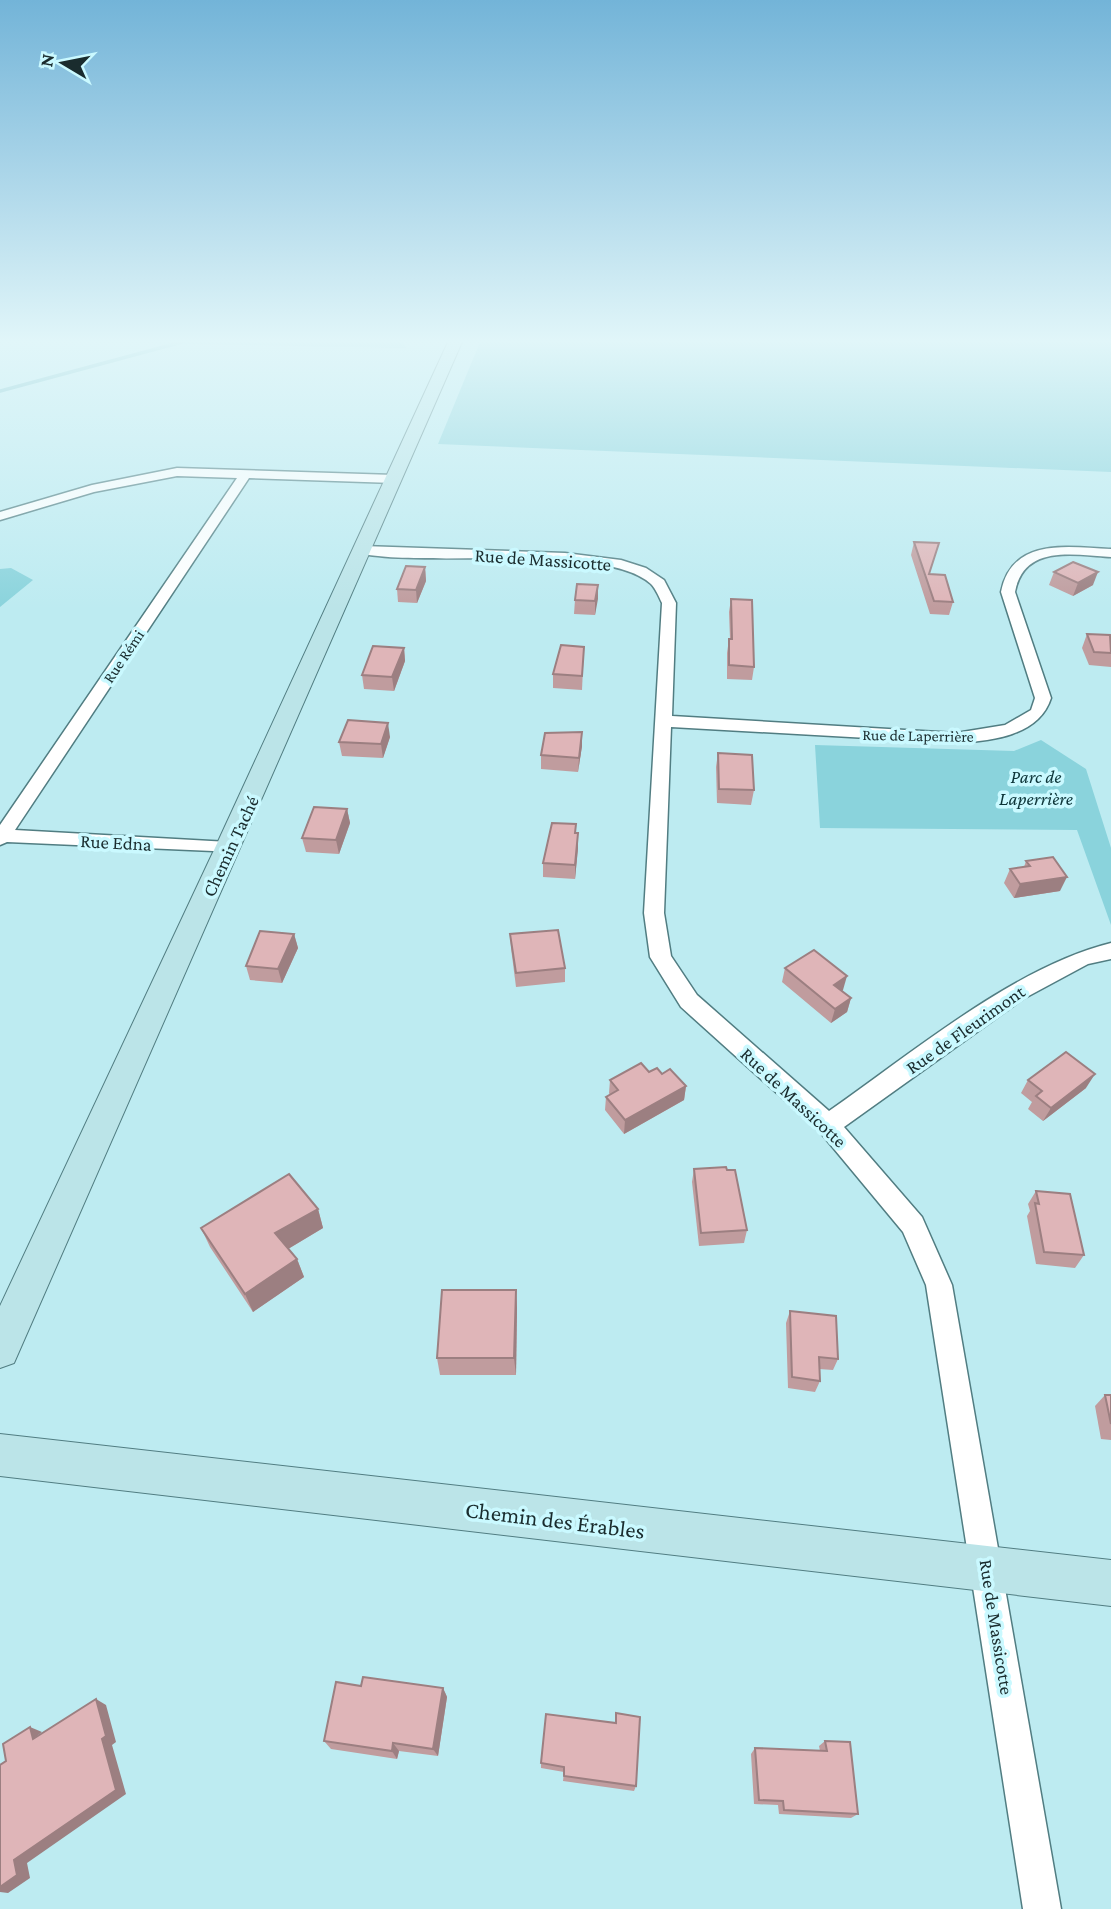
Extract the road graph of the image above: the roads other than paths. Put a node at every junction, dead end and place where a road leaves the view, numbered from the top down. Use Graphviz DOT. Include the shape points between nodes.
graph roads {
  1 [pos="415,431"];
  2 [pos="246,473"];
  3 [pos="394,479"];
  4 [pos="0,516"];
  5 [pos="363,550"];
  6 [pos="1111,553"];
  7 [pos="663,721"];
  8 [pos="1,838"];
  9 [pos="229,848"];
  10 [pos="1111,951"];
  11 [pos="828,1125"];
  12 [pos="0,1349"];
  13 [pos="0,1455"];
  14 [pos="988,1570"];
  15 [pos="1111,1583"];
  16 [pos="1042,1909"];
  1 -- 3 [label="street, Chemin Taché"];
  2 -- 3 [label="street"];
  2 -- 4 [label="street" via="159,474"];
  2 -- 8 [label="street, Rue Rémi"];
  3 -- 5 [label="street, Chemin Taché"];
  5 -- 7 [label="street, Rue de Massicotte" via="565,557 641,571 659,583 669,603"];
  5 -- 9 [label="street, Chemin Taché"];
  6 -- 7 [label="street, Rue de Laperrière" via="1031,555 1015,566 1007,592 1043,698 1038,713 1011,729 984,736 911,738"];
  7 -- 11 [label="street, Rue de Massicotte" via="653,913 661,957 689,1000"];
  8 -- 9 [label="street, Rue Edna"];
  9 -- 12 [label="street, Chemin Taché"];
  10 -- 11 [label="street, Rue de Fleurimont" via="1082,958 1015,993"];
  11 -- 14 [label="street, Rue de Massicotte" via="913,1225 939,1285"];
  13 -- 14 [label="street, Chemin des Érables"];
  14 -- 15 [label="street, Chemin des Érables"];
  14 -- 16 [label="street, Rue de Massicotte"];
}
